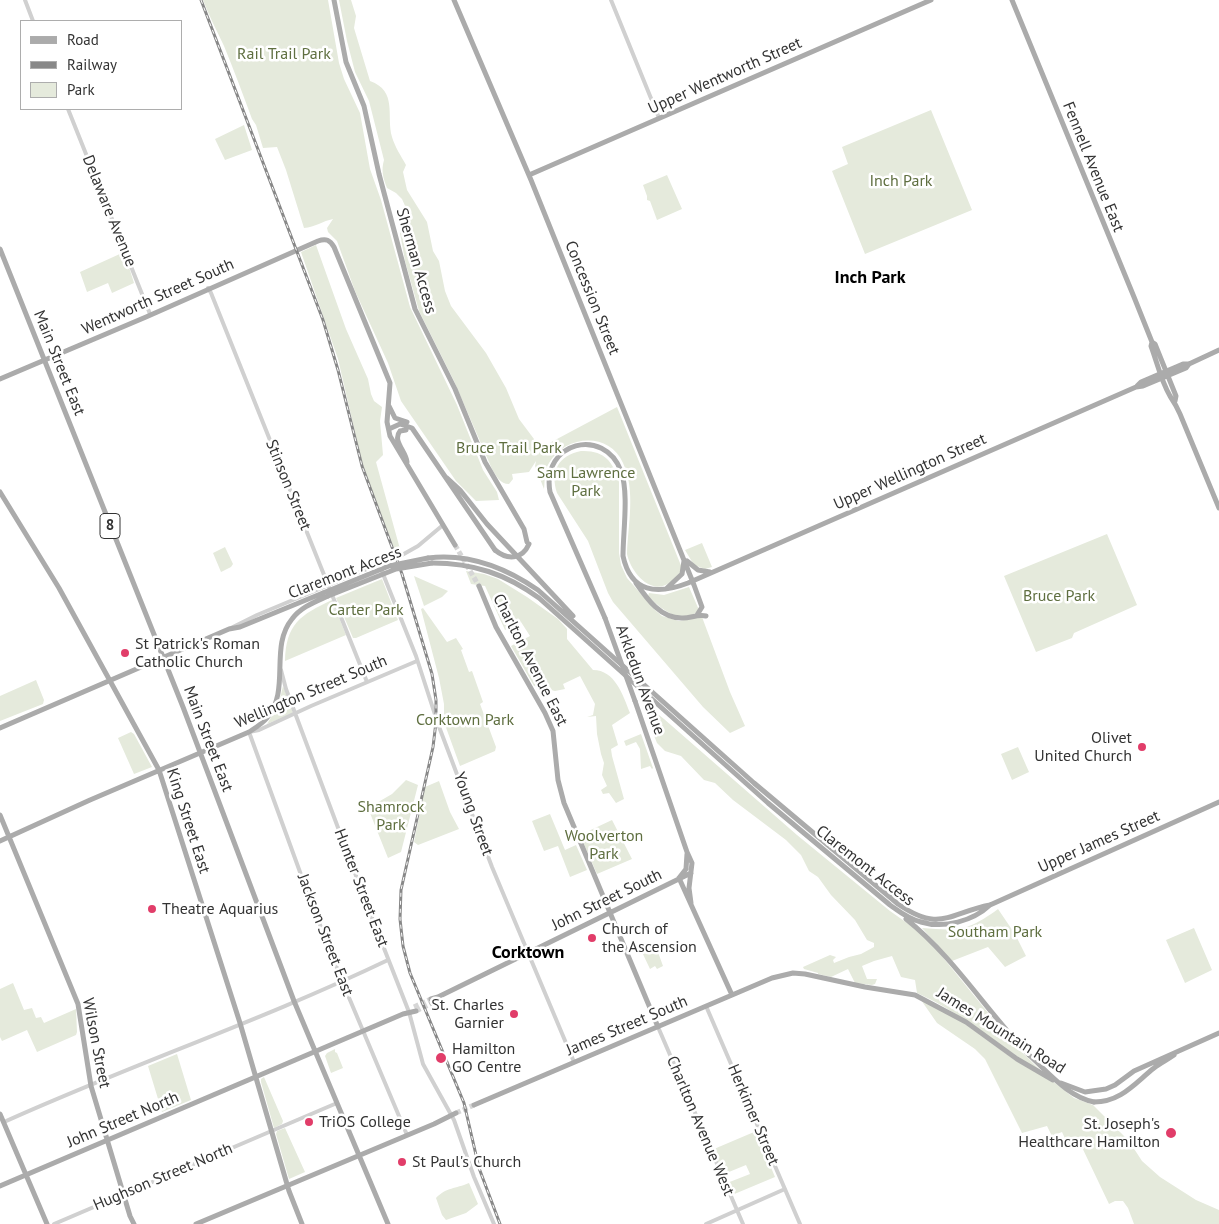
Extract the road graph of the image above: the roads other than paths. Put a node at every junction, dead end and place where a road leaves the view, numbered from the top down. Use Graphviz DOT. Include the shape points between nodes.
graph roads {
  1 [pos="25,0"];
  2 [pos="334,0"];
  3 [pos="454,0"];
  4 [pos="611,0"];
  5 [pos="931,0"];
  6 [pos="1012,0"];
  7 [pos="33,20"];
  8 [pos="68,110"];
  9 [pos="659,118"];
  10 [pos="529,175"];
  11 [pos="0,249"];
  12 [pos="2,262"];
  13 [pos="208,288"];
  14 [pos="150,314"];
  15 [pos="1219,350"];
  16 [pos="44,359"];
  17 [pos="1165,374"];
  18 [pos="0,379"];
  19 [pos="389,406"];
  20 [pos="389,429"];
  21 [pos="406,430"];
  22 [pos="419,439"];
  23 [pos="407,463"];
  24 [pos="447,478"];
  25 [pos="0,492"];
  26 [pos="1219,508"];
  27 [pos="443,525"];
  28 [pos="456,545"];
  29 [pos="402,555"];
  30 [pos="684,558"];
  31 [pos="391,559"];
  32 [pos="430,561"];
  33 [pos="379,564"];
  34 [pos="715,571"];
  35 [pos="633,578"];
  36 [pos="693,580"];
  37 [pos="328,584"];
  38 [pos="479,586"];
  39 [pos="665,590"];
  40 [pos="325,595"];
  41 [pos="697,615"];
  42 [pos="706,616"];
  43 [pos="229,629"];
  44 [pos="601,645"];
  45 [pos="163,658"];
  46 [pos="280,658"];
  47 [pos="417,661"];
  48 [pos="110,680"];
  49 [pos="367,682"];
  50 [pos="296,714"];
  51 [pos="0,728"];
  52 [pos="249,732"];
  53 [pos="200,752"];
  54 [pos="159,770"];
  55 [pos="1219,802"];
  56 [pos="0,814"];
  57 [pos="9,836"];
  58 [pos="0,841"];
  59 [pos="687,852"];
  60 [pos="691,873"];
  61 [pos="679,878"];
  62 [pos="691,903"];
  63 [pos="890,905"];
  64 [pos="990,905"];
  65 [pos="610,912"];
  66 [pos="528,953"];
  67 [pos="388,960"];
  68 [pos="791,974"];
  69 [pos="342,981"];
  70 [pos="732,996"];
  71 [pos="294,1001"];
  72 [pos="431,1001"];
  73 [pos="706,1006"];
  74 [pos="415,1009"];
  75 [pos="409,1012"];
  76 [pos="240,1024"];
  77 [pos="658,1027"];
  78 [pos="363,1031"];
  79 [pos="1219,1032"];
  80 [pos="1181,1049"];
  81 [pos="316,1052"];
  82 [pos="574,1062"];
  83 [pos="255,1077"];
  84 [pos="91,1086"];
  85 [pos="337,1103"];
  86 [pos="474,1105"];
  87 [pos="0,1114"];
  88 [pos="454,1114"];
  89 [pos="4,1122"];
  90 [pos="272,1131"];
  91 [pos="407,1135"];
  92 [pos="107,1140"];
  93 [pos="359,1156"];
  94 [pos="26,1176"];
  95 [pos="288,1185"];
  96 [pos="0,1186"];
  97 [pos="785,1189"];
  98 [pos="123,1194"];
  99 [pos="736,1211"];
  100 [pos="47,1224"];
  101 [pos="54,1224"];
  102 [pos="134,1224"];
  103 [pos="196,1224"];
  104 [pos="302,1224"];
  105 [pos="388,1224"];
  106 [pos="494,1224"];
  107 [pos="706,1224"];
  108 [pos="743,1224"];
  109 [pos="800,1224"];
  1 -- 7 [label="street"];
  2 -- 24 [label="main road, Sherman Access, bridge" via="346,62 364,106 415,309 485,462 526,532 528,543 522,550 506,554 496,549"];
  3 -- 10 [label="main road, Concession Street"];
  4 -- 9 [label="street"];
  5 -- 9 [label="main road, Upper Wentworth Street"];
  6 -- 17 [label="main road, Fennell Avenue East"];
  8 -- 14 [label="street, Delaware Avenue"];
  9 -- 10 [label="main road, Upper Wentworth Street"];
  10 -- 30 [label="main road, Concession Street"];
  11 -- 12 [label="main road, Main Street East / 8"];
  12 -- 16 [label="main road, Main Street East / 8"];
  13 -- 14 [label="main road, Wentworth Street South"];
  13 -- 19 [label="main road, Wentworth Street South" via="329,240 385,367 390,383"];
  13 -- 37 [label="street, Stinson Street"];
  14 -- 16 [label="main road, Wentworth Street South"];
  15 -- 17 [label="main road, Upper Wellington Street" via="1186,368"];
  16 -- 18 [label="main road, Wentworth Street South"];
  16 -- 45 [label="main road, Main Street East / 8"];
  17 -- 26 [label="main road, Fennell Avenue East"];
  17 -- 34 [label="main road, Upper Wellington Street"];
  19 -- 20 [label="main road"];
  19 -- 22 [label="main road" via="395,418 415,426"];
  20 -- 21 [label="main road"];
  20 -- 22 [label="main road, Sherman Access" via="396,424 406,425"];
  20 -- 23 [label="main road" via="393,442"];
  21 -- 22 [label="main road, Sherman Access"];
  21 -- 23 [label="main road" via="400,431 398,436"];
  22 -- 24 [label="main road, Sherman Access"];
  23 -- 27 [label="main road"];
  24 -- 44 [label="main road" via="486,524"];
  25 -- 48 [label="main road, King Street East"];
  27 -- 28 [label="main road"];
  27 -- 29 [label="street"];
  30 -- 34 [label="main road" via="700,571"];
  30 -- 36 [label="main road, Concession Street"];
  30 -- 39 [label="main road" via="682,574"];
  31 -- 33 [label="street"];
  32 -- 40 [label="main road, Claremont Access, bridge" via="396,569"];
  32 -- 44 [label="main road, Claremont Access" via="468,559 516,576 538,590"];
  32 -- 63 [label="main road, Claremont Access" via="488,570 514,581 540,598 768,803"];
  33 -- 37 [label="street"];
  33 -- 47 [label="street, Young Street"];
  34 -- 36 [label="main road, Upper Wellington Street"];
  35 -- 39 [label="main road" via="648,588"];
  35 -- 41 [label="main road, Arkledun Avenue" via="665,614 680,618"];
  35 -- 59 [label="main road, Arkledun Avenue, bridge" via="623,556 623,479 620,470 602,449 580,445 565,450 549,472 552,498 605,618"];
  36 -- 39 [label="main road, Upper Wellington Street"];
  36 -- 41 [label="main road, Concession Street" via="702,607"];
  37 -- 43 [label="street"];
  37 -- 49 [label="street, Stinson Street"];
  38 -- 65 [label="main road, Charlton Avenue East" via="496,627 550,722 555,736 562,797"];
  40 -- 43 [label="main road, Claremont Access"];
  40 -- 46 [label="main road, Claremont Access" via="292,618 284,635"];
  41 -- 42 [label="main road, Arkledun Avenue"];
  43 -- 45 [label="main road, Claremont Access"];
  44 -- 64 [label="main road, Claremont Access" via="754,783 906,910 927,918 944,919"];
  45 -- 48 [label="main road, Claremont Access"];
  45 -- 53 [label="main road, Main Street East / 8"];
  46 -- 50 [label="street, Hunter Street East" via="283,679"];
  46 -- 52 [label="main road, Claremont Access" via="276,702 267,718"];
  47 -- 49 [label="street, Wellington Street South"];
  47 -- 66 [label="street, Young Street" via="485,848"];
  48 -- 51 [label="main road, Claremont Access"];
  48 -- 54 [label="main road, King Street East"];
  49 -- 50 [label="street, Wellington Street South"];
  50 -- 52 [label="street, Wellington Street South"];
  50 -- 67 [label="street, Hunter Street East"];
  52 -- 53 [label="main road, Wellington Street South"];
  52 -- 69 [label="street, Jackson Street East"];
  53 -- 54 [label="main road, Wellington Street South"];
  53 -- 71 [label="main road, Main Street East / 8"];
  54 -- 57 [label="main road, Wellington Street South"];
  54 -- 76 [label="main road, King Street East"];
  55 -- 64 [label="main road, Upper James Street"];
  56 -- 57 [label="main road, Wilson Street"];
  57 -- 58 [label="main road, Wellington Street South"];
  57 -- 84 [label="main road, Wilson Street" via="78,1004"];
  59 -- 60 [label="main road, Arkledun Avenue" via="692,863"];
  59 -- 61 [label="main road, John Street South" via="687,867"];
  60 -- 61 [label="main road, John Street South"];
  60 -- 62 [label="main road, Arkledun Avenue"];
  61 -- 62 [label="main road"];
  61 -- 65 [label="main road, John Street South"];
  62 -- 70 [label="main road"];
  63 -- 64 [label="main road, Claremont Access" via="914,920 942,925 982,913"];
  63 -- 80 [label="main road, bridge" via="929,938 1029,1056 1077,1096 1094,1102 1121,1096"];
  65 -- 66 [label="main road, John Street South"];
  65 -- 77 [label="main road, Charlton Avenue East"];
  66 -- 72 [label="main road, John Street South"];
  66 -- 82 [label="street, Young Street"];
  67 -- 69 [label="street"];
  67 -- 75 [label="street, Hunter Street East"];
  68 -- 70 [label="main road, James Street South" via="774,977"];
  68 -- 80 [label="main road, James Mountain Road" via="915,995 966,1022 1032,1068 1080,1091 1110,1088 1134,1071"];
  69 -- 71 [label="street"];
  69 -- 78 [label="street, Jackson Street East"];
  70 -- 73 [label="main road, James Street South"];
  71 -- 76 [label="street"];
  71 -- 81 [label="main road, Main Street East / 8"];
  73 -- 77 [label="main road, James Street South"];
  73 -- 97 [label="street, Herkimer Street"];
  74 -- 75 [label="main road"];
  75 -- 78 [label="main road"];
  75 -- 88 [label="street, Hunter Street East" via="423,1064"];
  76 -- 83 [label="main road, King Street East"];
  76 -- 84 [label="street"];
  77 -- 82 [label="main road, James Street South"];
  77 -- 99 [label="street, Charlton Avenue West"];
  78 -- 81 [label="main road"];
  78 -- 91 [label="street, Jackson Street East"];
  79 -- 80 [label="main road"];
  81 -- 83 [label="main road"];
  81 -- 85 [label="main road, Main Street East / 8"];
  82 -- 86 [label="main road, James Street South"];
  83 -- 90 [label="main road, King Street East"];
  83 -- 92 [label="main road, John Street North"];
  84 -- 89 [label="street"];
  84 -- 92 [label="main road, Wilson Street"];
  85 -- 90 [label="street, Hughson Street North"];
  85 -- 93 [label="main road, Main Street East / 8"];
  87 -- 89 [label="main road"];
  88 -- 91 [label="main road"];
  88 -- 106 [label="street, Hunter Street East" via="474,1177"];
  89 -- 94 [label="main road"];
  90 -- 95 [label="main road, King Street East"];
  90 -- 98 [label="street, Hughson Street North"];
  91 -- 93 [label="main road"];
  92 -- 94 [label="main road, John Street North"];
  92 -- 98 [label="main road, Wilson Street"];
  93 -- 95 [label="main road"];
  93 -- 105 [label="main road, 8"];
  94 -- 96 [label="main road, John Street North"];
  94 -- 100 [label="main road"];
  95 -- 103 [label="main road"];
  95 -- 104 [label="main road, King Street East"];
  97 -- 99 [label="street"];
  97 -- 109 [label="street, Herkimer Street"];
  98 -- 101 [label="street, Hughson Street North"];
  98 -- 102 [label="main road, Wilson Street"];
  99 -- 107 [label="street"];
  99 -- 108 [label="street, Charlton Avenue West"];
}
